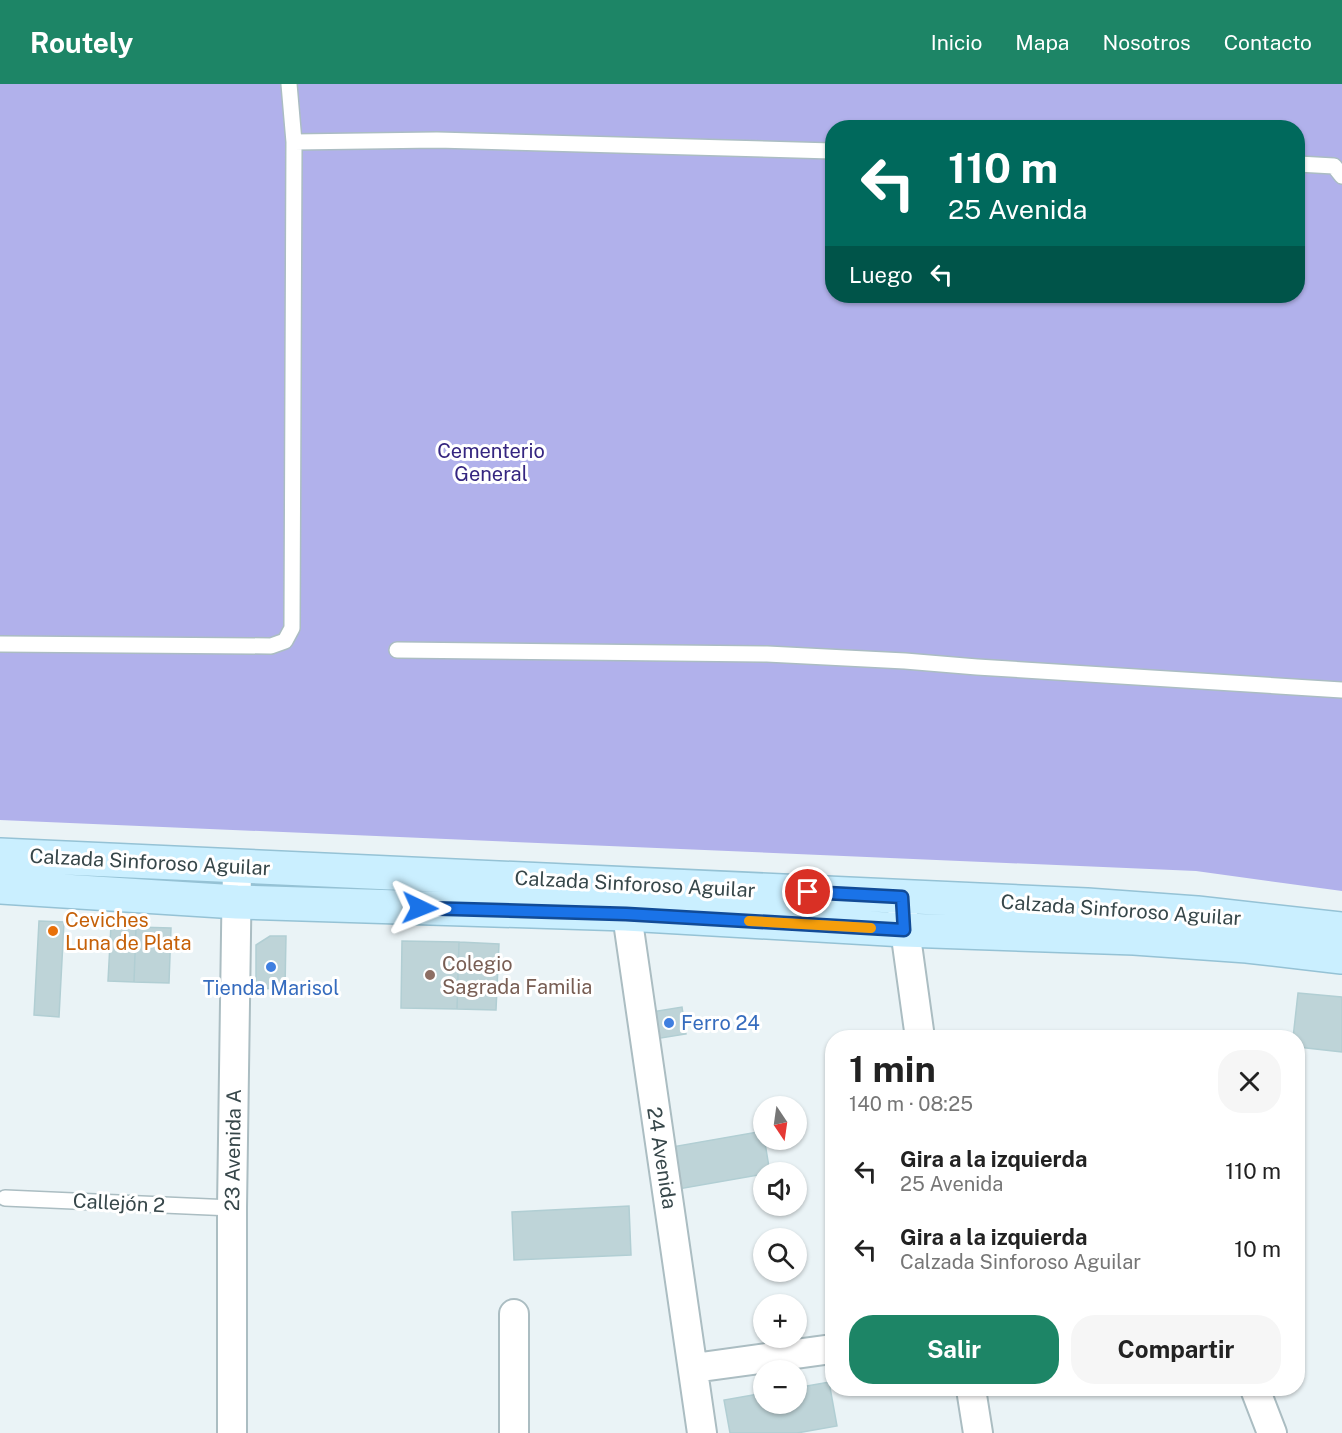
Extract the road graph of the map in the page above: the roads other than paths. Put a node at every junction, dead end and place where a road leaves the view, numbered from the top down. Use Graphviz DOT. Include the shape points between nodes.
graph roads {
  1 [pos="289,84"];
  2 [pos="294,142"];
  3 [pos="825,151"];
  4 [pos="1305,164"];
  5 [pos="1342,176"];
  6 [pos="0,644"];
  7 [pos="397,650"];
  8 [pos="1342,690"];
  9 [pos="0,855"];
  10 [pos="237,866"];
  11 [pos="0,887"];
  12 [pos="902,897"];
  13 [pos="624,898"];
  14 [pos="237,902"];
  15 [pos="1342,929"];
  16 [pos="904,930"];
  17 [pos="1342,957"];
  18 [pos="919,1030"];
  19 [pos="5,1198"];
  20 [pos="232,1208"];
  21 [pos="514,1314"];
  22 [pos="825,1350"];
  23 [pos="694,1368"];
  24 [pos="972,1396"];
  25 [pos="1258,1396"];
  26 [pos="1268,1432"];
  27 [pos="232,1433"];
  28 [pos="514,1433"];
  29 [pos="702,1433"];
  30 [pos="978,1433"];
  1 -- 2 [label="lane"];
  2 -- 3 [label="lane" via="437,140"];
  2 -- 6 [label="lane" via="292,628 285,641 270,646"];
  4 -- 5 [label="lane" via="1334,166"];
  7 -- 8 [label="lane" via="767,654"];
  9 -- 10 [label="main road, Calzada Sinforoso Aguilar"];
  10 -- 13 [label="main road, Calzada Sinforoso Aguilar"];
  10 -- 14 [label="street, 23 Avenida A"];
  11 -- 14 [label="main road, Calzada Sinforoso Aguilar"];
  12 -- 13 [label="main road, Calzada Sinforoso Aguilar"];
  12 -- 15 [label="main road, Calzada Sinforoso Aguilar" via="1197,913"];
  12 -- 16 [label="street"];
  13 -- 14 [label="main road, Calzada Sinforoso Aguilar"];
  13 -- 16 [label="main road, Calzada Sinforoso Aguilar"];
  13 -- 23 [label="street, 24 Avenida"];
  14 -- 20 [label="street, 23 Avenida A"];
  16 -- 17 [label="main road, Calzada Sinforoso Aguilar" via="1134,938"];
  16 -- 18 [label="street"];
  19 -- 20 [label="lane, Callejón 2"];
  20 -- 27 [label="street, 23 Avenida A"];
  21 -- 28 [label="street"];
  22 -- 23 [label="street"];
  23 -- 29 [label="street, 24 Avenida"];
  24 -- 30 [label="street"];
  25 -- 26 [label="street"];
}
